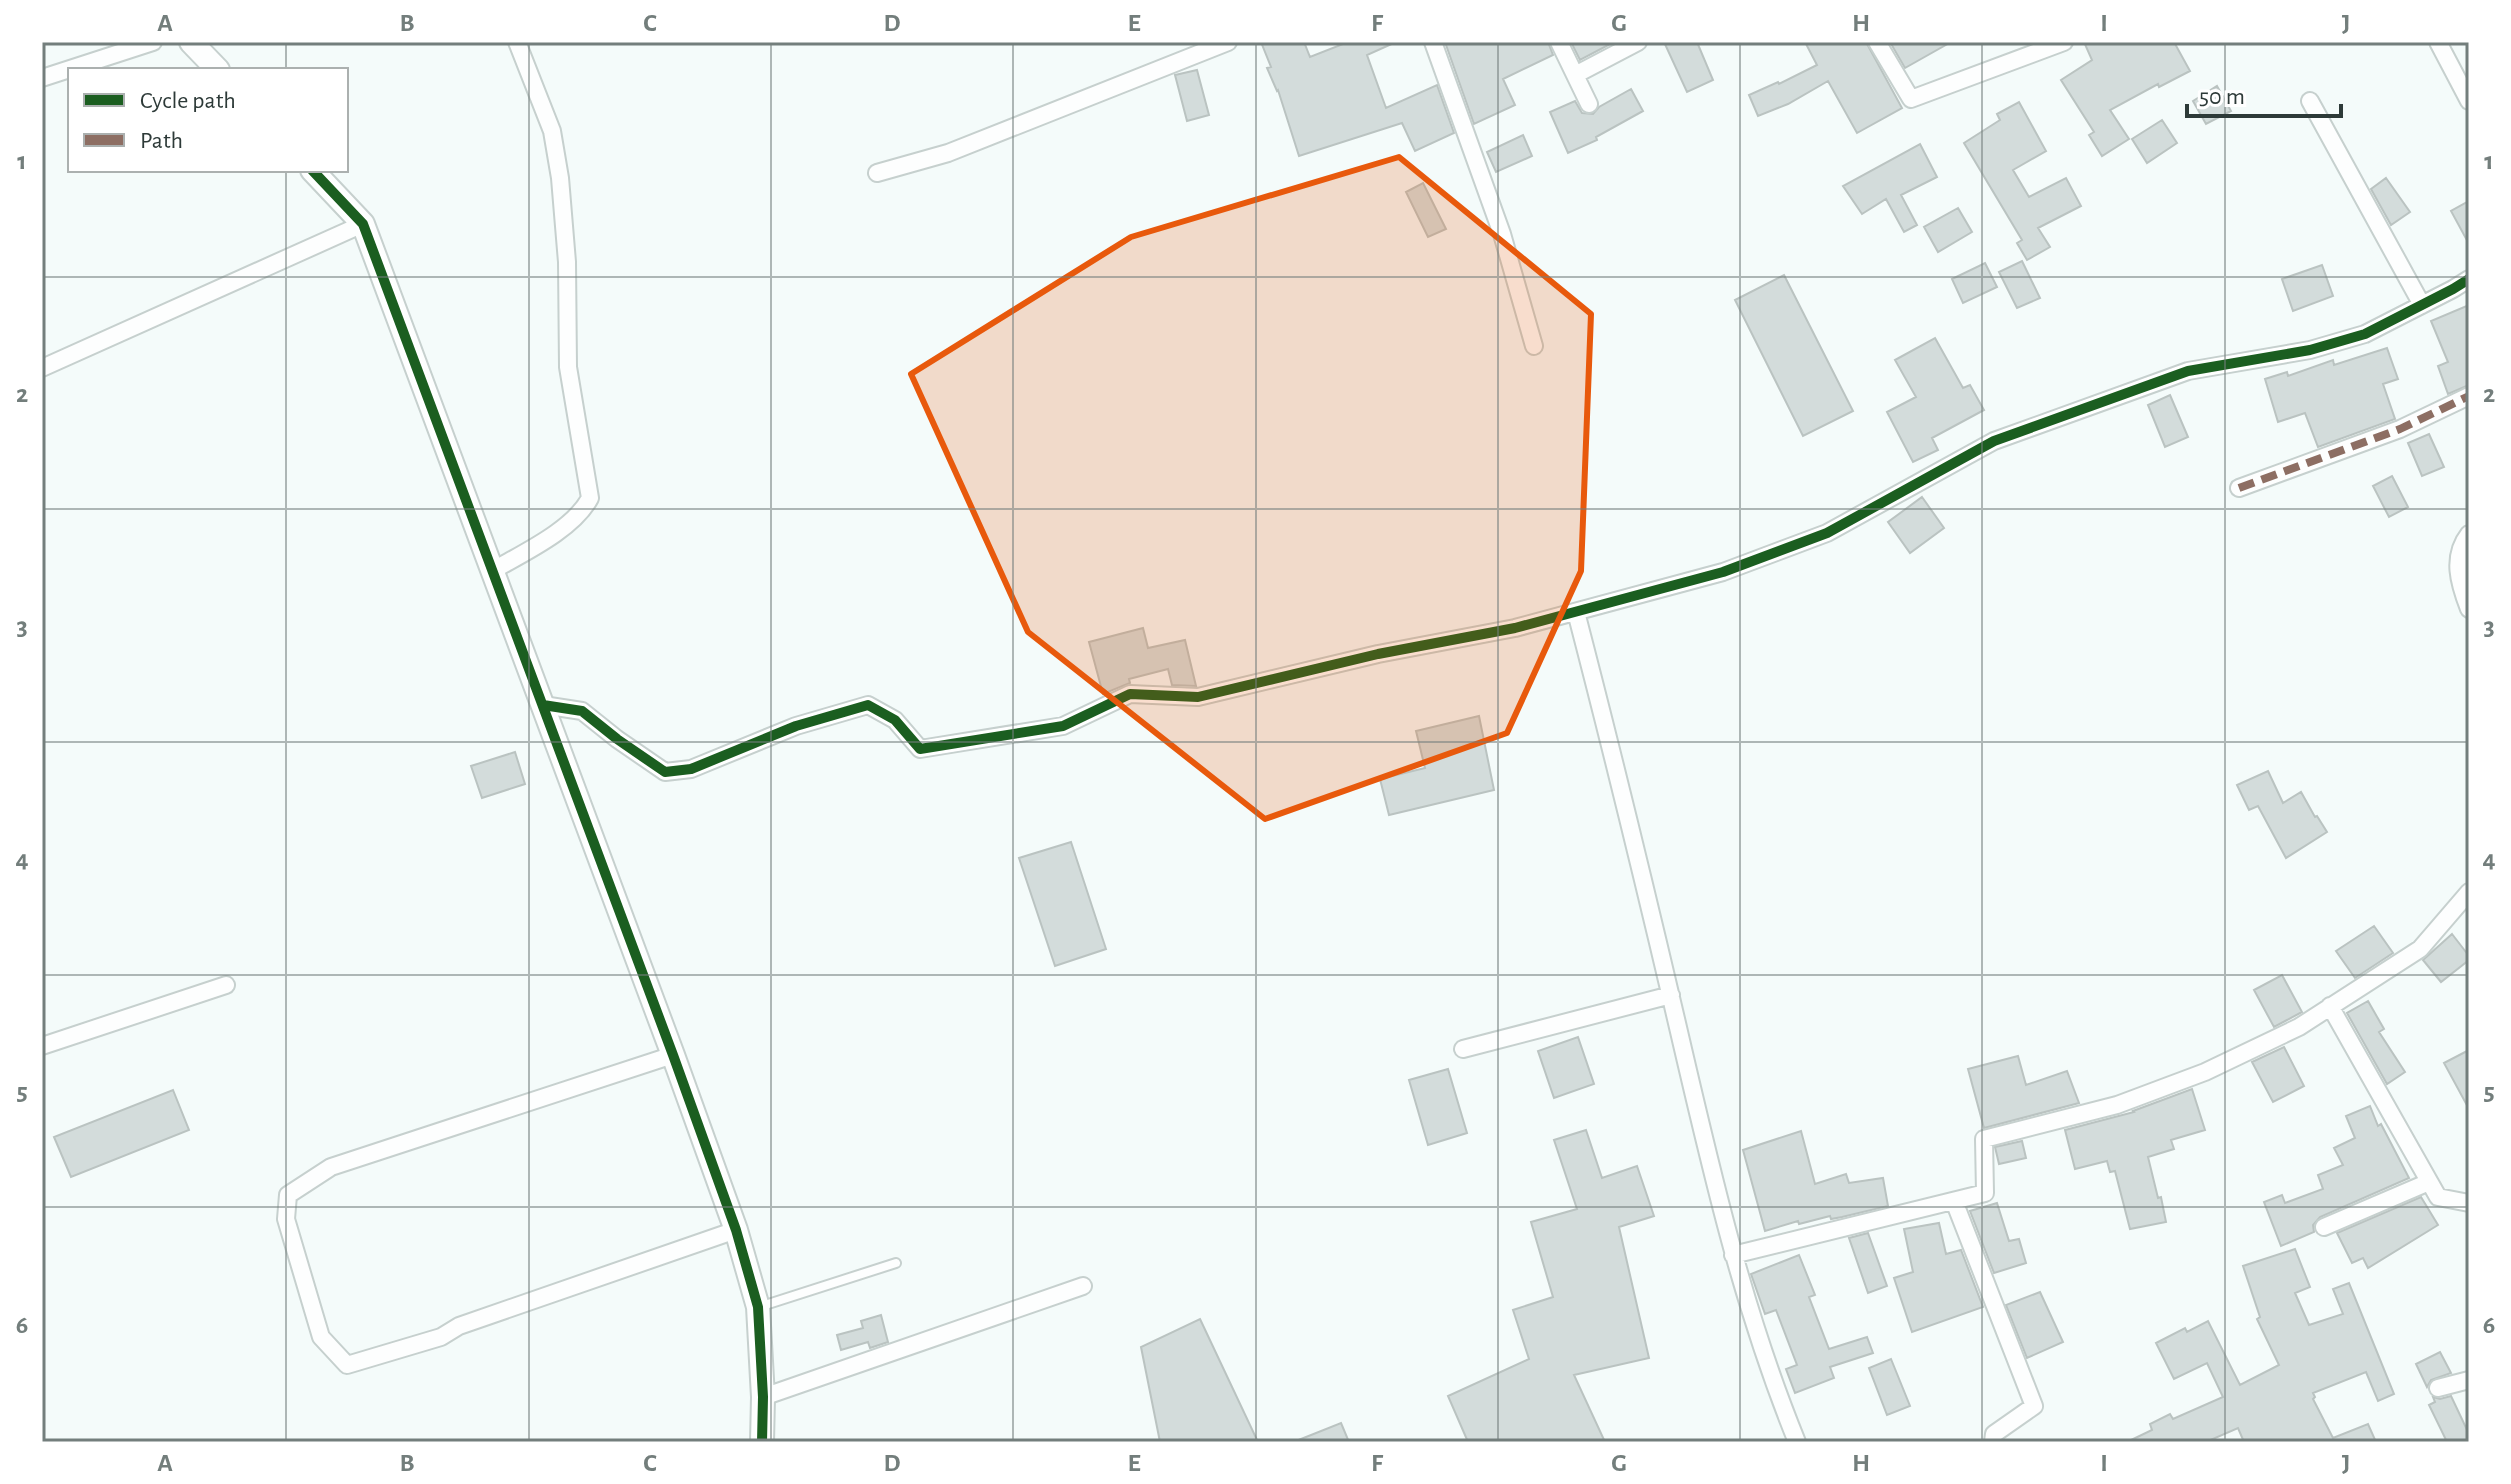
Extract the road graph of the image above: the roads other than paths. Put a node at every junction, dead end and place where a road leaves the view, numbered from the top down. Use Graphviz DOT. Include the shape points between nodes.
graph roads {
  1 [pos="153,42"];
  2 [pos="191,42"];
  3 [pos="517,42"];
  4 [pos="1228,42"];
  5 [pos="1433,42"];
  6 [pos="1559,42"];
  7 [pos="1638,42"];
  8 [pos="1877,42"];
  9 [pos="2064,42"];
  10 [pos="2438,42"];
  11 [pos="73,68"];
  12 [pos="216,68"];
  13 [pos="68,70"];
  14 [pos="1575,75"];
  15 [pos="42,78"];
  16 [pos="2310,101"];
  17 [pos="2469,101"];
  18 [pos="1589,104"];
  19 [pos="314,172"];
  20 [pos="877,173"];
  21 [pos="363,224"];
  22 [pos="2469,279"];
  23 [pos="2422,305"];
  24 [pos="1534,346"];
  25 [pos="42,368"];
  26 [pos="2469,396"];
  27 [pos="2239,488"];
  28 [pos="2469,534"];
  29 [pos="492,571"];
  30 [pos="2469,609"];
  31 [pos="1576,612"];
  32 [pos="543,705"];
  33 [pos="2469,892"];
  34 [pos="226,985"];
  35 [pos="1671,995"];
  36 [pos="2330,1006"];
  37 [pos="42,1046"];
  38 [pos="1463,1049"];
  39 [pos="673,1055"];
  40 [pos="2429,1182"];
  41 [pos="1954,1201"];
  42 [pos="2469,1203"];
  43 [pos="2324,1227"];
  44 [pos="736,1230"];
  45 [pos="1733,1255"];
  46 [pos="896,1263"];
  47 [pos="1083,1286"];
  48 [pos="758,1307"];
  49 [pos="2469,1380"];
  50 [pos="2438,1388"];
  51 [pos="763,1397"];
  52 [pos="762,1442"];
  53 [pos="1797,1442"];
  54 [pos="1993,1442"];
  1 -- 11 [label="street"];
  2 -- 12 [label="street"];
  3 -- 29 [label="street" via="552,131 560,178 568,367 590,498 563,528"];
  4 -- 20 [label="street" via="948,153"];
  5 -- 24 [label="street" via="1502,234"];
  6 -- 14 [label="street"];
  7 -- 14 [label="street"];
  8 -- 9 [label="street" via="1911,99"];
  10 -- 17 [label="street"];
  13 -- 15 [label="street"];
  14 -- 18 [label="street"];
  16 -- 23 [label="street"];
  19 -- 21 [label="street"];
  21 -- 25 [label="street"];
  21 -- 29 [label="street"];
  22 -- 23 [label="street"];
  23 -- 31 [label="street" via="2365,334 2310,350 2188,371 1994,441 1827,533 1723,572"];
  26 -- 27 [label="street" via="2400,429"];
  28 -- 30 [label="street" via="2457,561"];
  29 -- 32 [label="street"];
  31 -- 32 [label="street" via="1198,697 1130,694 1063,726 920,749 895,720 868,705 796,726 691,769 665,772 582,711"];
  31 -- 35 [label="street"];
  32 -- 39 [label="street"];
  33 -- 36 [label="street" via="2420,949"];
  34 -- 37 [label="street"];
  35 -- 38 [label="street"];
  35 -- 45 [label="street"];
  36 -- 40 [label="street"];
  36 -- 41 [label="street" via="2299,1027 2205,1072 2117,1105 1984,1139 1985,1193"];
  39 -- 44 [label="street"];
  39 -- 44 [label="street" via="331,1167 288,1195 286,1219 321,1337 347,1365 441,1337 459,1326"];
  40 -- 42 [label="street" via="2438,1197"];
  40 -- 43 [label="street"];
  41 -- 45 [label="street"];
  41 -- 54 [label="street" via="2034,1406 1994,1434"];
  44 -- 48 [label="street"];
  45 -- 53 [label="street"];
  46 -- 48 [label="lane"];
  47 -- 51 [label="street"];
  48 -- 51 [label="street"];
  49 -- 50 [label="street"];
  51 -- 52 [label="street"];
}
